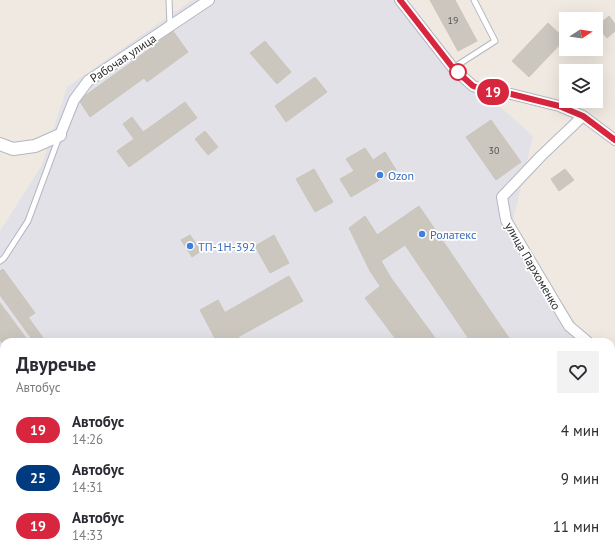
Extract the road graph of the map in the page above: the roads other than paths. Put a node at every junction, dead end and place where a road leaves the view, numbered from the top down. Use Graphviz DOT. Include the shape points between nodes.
graph roads {
  1 [pos="169,0"];
  2 [pos="209,0"];
  3 [pos="400,0"];
  4 [pos="474,0"];
  5 [pos="170,26"];
  6 [pos="453,68"];
  7 [pos="583,116"];
  8 [pos="60,135"];
  9 [pos="615,140"];
  10 [pos="0,144"];
  11 [pos="0,261"];
  12 [pos="583,338"];
  1 -- 5 [label="lane"];
  2 -- 5 [label="street, Рабочая улица"];
  3 -- 6 [label="street"];
  4 -- 6 [label="lane" via="495,41"];
  5 -- 8 [label="street, Рабочая улица" via="88,81 74,100"];
  6 -- 7 [label="street" via="473,86 559,106"];
  7 -- 9 [label="street"];
  7 -- 12 [label="street, улица Пархоменко" via="502,197 506,220 569,326"];
  8 -- 10 [label="street" via="35,146 13,149"];
  8 -- 11 [label="lane" via="28,221"];
}
